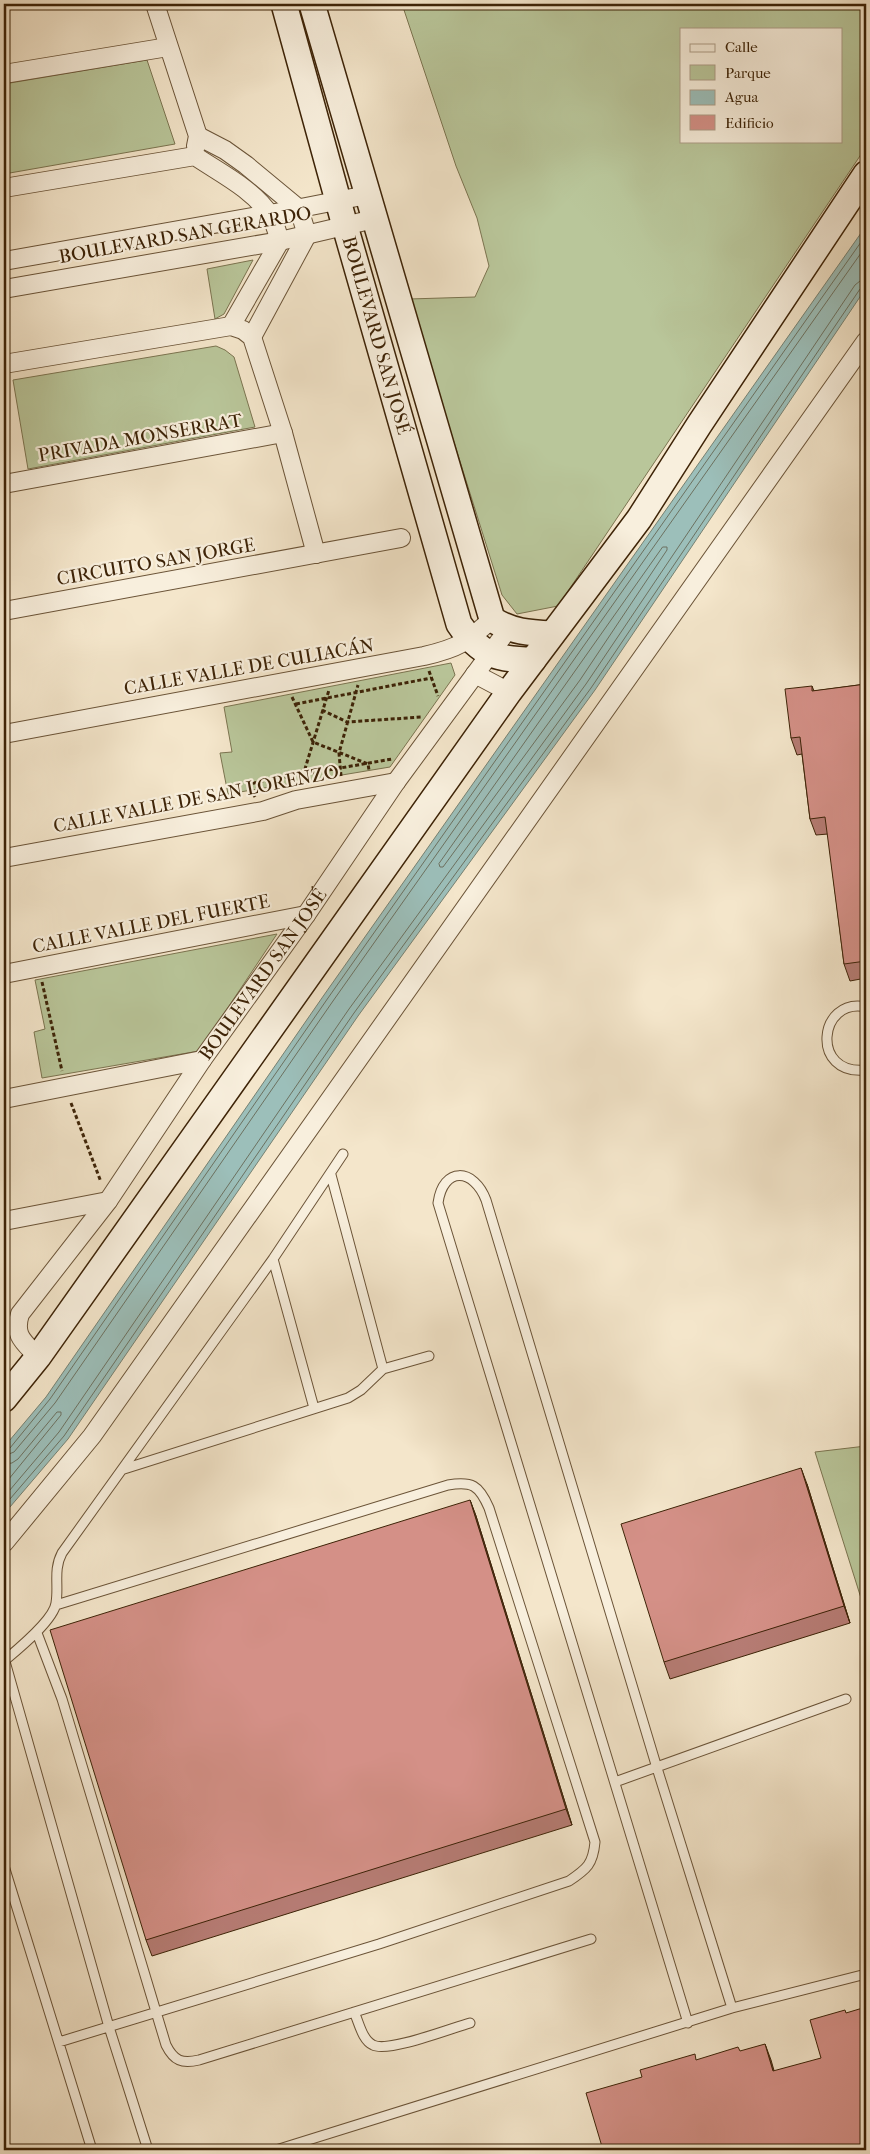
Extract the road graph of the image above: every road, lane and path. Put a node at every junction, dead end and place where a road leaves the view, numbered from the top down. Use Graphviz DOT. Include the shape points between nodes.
graph roads {
  1 [pos="155,4"];
  2 [pos="284,4"];
  3 [pos="312,4"];
  4 [pos="168,47"];
  5 [pos="4,74"];
  6 [pos="198,136"];
  7 [pos="195,156"];
  8 [pos="246,165"];
  9 [pos="866,174"];
  10 [pos="233,181"];
  11 [pos="4,188"];
  12 [pos="367,195"];
  13 [pos="338,201"];
  14 [pos="299,209"];
  15 [pos="270,214"];
  16 [pos="374,220"];
  17 [pos="345,226"];
  18 [pos="308,235"];
  19 [pos="280,241"];
  20 [pos="4,261"];
  21 [pos="256,283"];
  22 [pos="4,289"];
  23 [pos="276,294"];
  24 [pos="231,326"];
  25 [pos="252,337"];
  26 [pos="866,340"];
  27 [pos="4,364"];
  28 [pos="284,433"];
  29 [pos="4,484"];
  30 [pos="401,538"];
  31 [pos="316,554"];
  32 [pos="4,611"];
  33 [pos="500,624"];
  34 [pos="552,634"];
  35 [pos="470,640"];
  36 [pos="489,654"];
  37 [pos="424,656"];
  38 [pos="533,660"];
  39 [pos="363,668"];
  40 [pos="335,673"];
  41 [pos="475,674"];
  42 [pos="431,678"];
  43 [pos="285,682"];
  44 [pos="509,692"];
  45 [pos="356,693"];
  46 [pos="326,698"];
  47 [pos="296,704"];
  48 [pos="322,710"];
  49 [pos="444,716"];
  50 [pos="347,722"];
  51 [pos="4,734"];
  52 [pos="313,742"];
  53 [pos="339,752"];
  54 [pos="417,753"];
  55 [pos="368,764"];
  56 [pos="340,768"];
  57 [pos="303,774"];
  58 [pos="396,782"];
  59 [pos="371,786"];
  60 [pos="342,791"];
  61 [pos="296,800"];
  62 [pos="263,811"];
  63 [pos="4,858"];
  64 [pos="306,915"];
  65 [pos="4,974"];
  66 [pos="866,1007"];
  67 [pos="202,1060"];
  68 [pos="866,1071"];
  69 [pos="4,1099"];
  70 [pos="343,1154"];
  71 [pos="331,1174"];
  72 [pos="108,1201"];
  73 [pos="4,1221"];
  74 [pos="273,1259"];
  75 [pos="429,1356"];
  76 [pos="38,1357"];
  77 [pos="383,1369"];
  78 [pos="4,1398"];
  79 [pos="314,1408"];
  80 [pos="124,1469"];
  81 [pos="4,1543"];
  82 [pos="56,1605"];
  83 [pos="36,1634"];
  84 [pos="4,1660"];
  85 [pos="846,1699"];
  86 [pos="657,1768"];
  87 [pos="615,1782"];
  88 [pos="4,1866"];
  89 [pos="591,1939"];
  90 [pos="866,1974"];
  91 [pos="732,2008"];
  92 [pos="354,2012"];
  93 [pos="157,2013"];
  94 [pos="470,2022"];
  95 [pos="688,2023"];
  96 [pos="109,2027"];
  97 [pos="59,2042"];
  98 [pos="92,2150"];
  99 [pos="148,2150"];
  100 [pos="276,2150"];
  1 -- 4 [label="street"];
  2 -- 13 [label="street, BOULEVARD SAN JOSÉ"];
  3 -- 12 [label="street, BOULEVARD SAN JOSÉ"];
  4 -- 5 [label="street"];
  4 -- 6 [label="street"];
  6 -- 7 [label="street"];
  6 -- 8 [label="street"];
  7 -- 10 [label="street"];
  7 -- 11 [label="street"];
  8 -- 10 [label="street"];
  8 -- 14 [label="street"];
  9 -- 34 [label="street" via="639,519"];
  10 -- 15 [label="street"];
  12 -- 13 [label="street, BOULEVARD SAN GERARDO"];
  12 -- 16 [label="street, BOULEVARD SAN JOSÉ"];
  13 -- 14 [label="street, BOULEVARD SAN GERARDO"];
  13 -- 17 [label="street, BOULEVARD SAN JOSÉ"];
  14 -- 15 [label="street, BOULEVARD SAN GERARDO"];
  14 -- 18 [label="street"];
  15 -- 19 [label="street"];
  15 -- 20 [label="street, BOULEVARD SAN GERARDO"];
  16 -- 17 [label="street, BOULEVARD SAN GERARDO"];
  16 -- 33 [label="street, BOULEVARD SAN JOSÉ"];
  17 -- 18 [label="street, BOULEVARD SAN GERARDO"];
  17 -- 35 [label="street, BOULEVARD SAN JOSÉ" via="459,624"];
  18 -- 19 [label="street, BOULEVARD SAN GERARDO"];
  18 -- 23 [label="street"];
  19 -- 21 [label="street"];
  19 -- 22 [label="street, BOULEVARD SAN GERARDO"];
  21 -- 23 [label="street"];
  21 -- 24 [label="street"];
  23 -- 25 [label="street"];
  24 -- 25 [label="street"];
  24 -- 27 [label="street"];
  25 -- 28 [label="street"];
  26 -- 81 [label="street" via="92,1436"];
  28 -- 29 [label="street, PRIVADA MONSERRAT"];
  28 -- 31 [label="street"];
  30 -- 31 [label="street, CIRCUITO SAN JORGE"];
  31 -- 32 [label="street, CIRCUITO SAN JORGE"];
  33 -- 34 [label="street" via="529,634"];
  33 -- 35 [label="street, CALLE VALLE DE CULIACÁN"];
  33 -- 36 [label="street, BOULEVARD SAN JOSÉ"];
  34 -- 38 [label="street"];
  35 -- 36 [label="street, BOULEVARD SAN JOSÉ"];
  35 -- 37 [label="street, CALLE VALLE DE CULIACÁN" via="449,650"];
  36 -- 38 [label="street, BOULEVARD SAN JOSÉ" via="510,660"];
  36 -- 41 [label="street, BOULEVARD SAN JOSÉ"];
  37 -- 39 [label="street, CALLE VALLE DE CULIACÁN"];
  37 -- 42 [label="path"];
  38 -- 44 [label="street"];
  39 -- 40 [label="street, CALLE VALLE DE CULIACÁN"];
  39 -- 45 [label="path"];
  40 -- 43 [label="street, CALLE VALLE DE CULIACÁN"];
  40 -- 46 [label="path"];
  41 -- 44 [label="street"];
  41 -- 49 [label="street, BOULEVARD SAN JOSÉ"];
  42 -- 45 [label="path"];
  42 -- 49 [label="path"];
  43 -- 47 [label="path"];
  43 -- 51 [label="street, CALLE VALLE DE CULIACÁN"];
  44 -- 76 [label="street"];
  45 -- 46 [label="path"];
  45 -- 50 [label="path"];
  46 -- 47 [label="path"];
  46 -- 48 [label="path"];
  47 -- 52 [label="path"];
  48 -- 50 [label="path"];
  48 -- 52 [label="path"];
  49 -- 50 [label="path"];
  49 -- 54 [label="street, BOULEVARD SAN JOSÉ"];
  50 -- 53 [label="path"];
  52 -- 53 [label="path"];
  52 -- 57 [label="path"];
  53 -- 55 [label="path"];
  53 -- 56 [label="path"];
  54 -- 55 [label="path"];
  54 -- 58 [label="street, BOULEVARD SAN JOSÉ"];
  55 -- 56 [label="path"];
  55 -- 59 [label="path"];
  56 -- 57 [label="path"];
  56 -- 60 [label="path"];
  57 -- 61 [label="path"];
  57 -- 62 [label="path" via="248,784"];
  58 -- 59 [label="street, CALLE VALLE DE SAN LORENZO"];
  58 -- 64 [label="street, BOULEVARD SAN JOSÉ"];
  59 -- 60 [label="street, CALLE VALLE DE SAN LORENZO"];
  60 -- 61 [label="street, CALLE VALLE DE SAN LORENZO"];
  61 -- 62 [label="street, CALLE VALLE DE SAN LORENZO"];
  62 -- 63 [label="street, CALLE VALLE DE SAN LORENZO"];
  64 -- 65 [label="street, CALLE VALLE DEL FUERTE"];
  64 -- 67 [label="street, BOULEVARD SAN JOSÉ"];
  66 -- 68 [label="lane" via="852,1007 833,1018 826,1040 828,1051 843,1067"];
  67 -- 69 [label="street"];
  67 -- 72 [label="street, BOULEVARD SAN JOSÉ"];
  70 -- 71 [label="lane"];
  71 -- 74 [label="lane"];
  71 -- 77 [label="lane"];
  72 -- 73 [label="street"];
  72 -- 76 [label="street, BOULEVARD SAN JOSÉ" via="20,1314 16,1326 20,1338"];
  74 -- 79 [label="lane"];
  74 -- 80 [label="lane"];
  75 -- 77 [label="lane"];
  76 -- 78 [label="street"];
  77 -- 79 [label="lane" via="348,1398"];
  79 -- 80 [label="lane"];
  80 -- 82 [label="lane" via="58,1562"];
  82 -- 83 [label="lane"];
  82 -- 93 [label="lane" via="448,1485 471,1484 479,1489 489,1508 592,1828 594,1858 584,1871 569,1880 379,1944"];
  83 -- 84 [label="lane"];
  83 -- 93 [label="lane" via="62,1699"];
  84 -- 96 [label="lane"];
  85 -- 86 [label="lane"];
  86 -- 87 [label="lane"];
  86 -- 87 [label="lane" via="486,1200 473,1179 460,1175 448,1179 440,1190 438,1203"];
  86 -- 91 [label="lane"];
  87 -- 95 [label="lane"];
  88 -- 97 [label="lane"];
  89 -- 92 [label="lane"];
  90 -- 91 [label="lane"];
  91 -- 95 [label="lane"];
  92 -- 93 [label="lane" via="186,2063 171,2055"];
  92 -- 94 [label="lane" via="367,2041 383,2047"];
  93 -- 96 [label="lane"];
  95 -- 100 [label="lane"];
  96 -- 97 [label="lane"];
  96 -- 99 [label="lane"];
  97 -- 98 [label="lane"];
}
